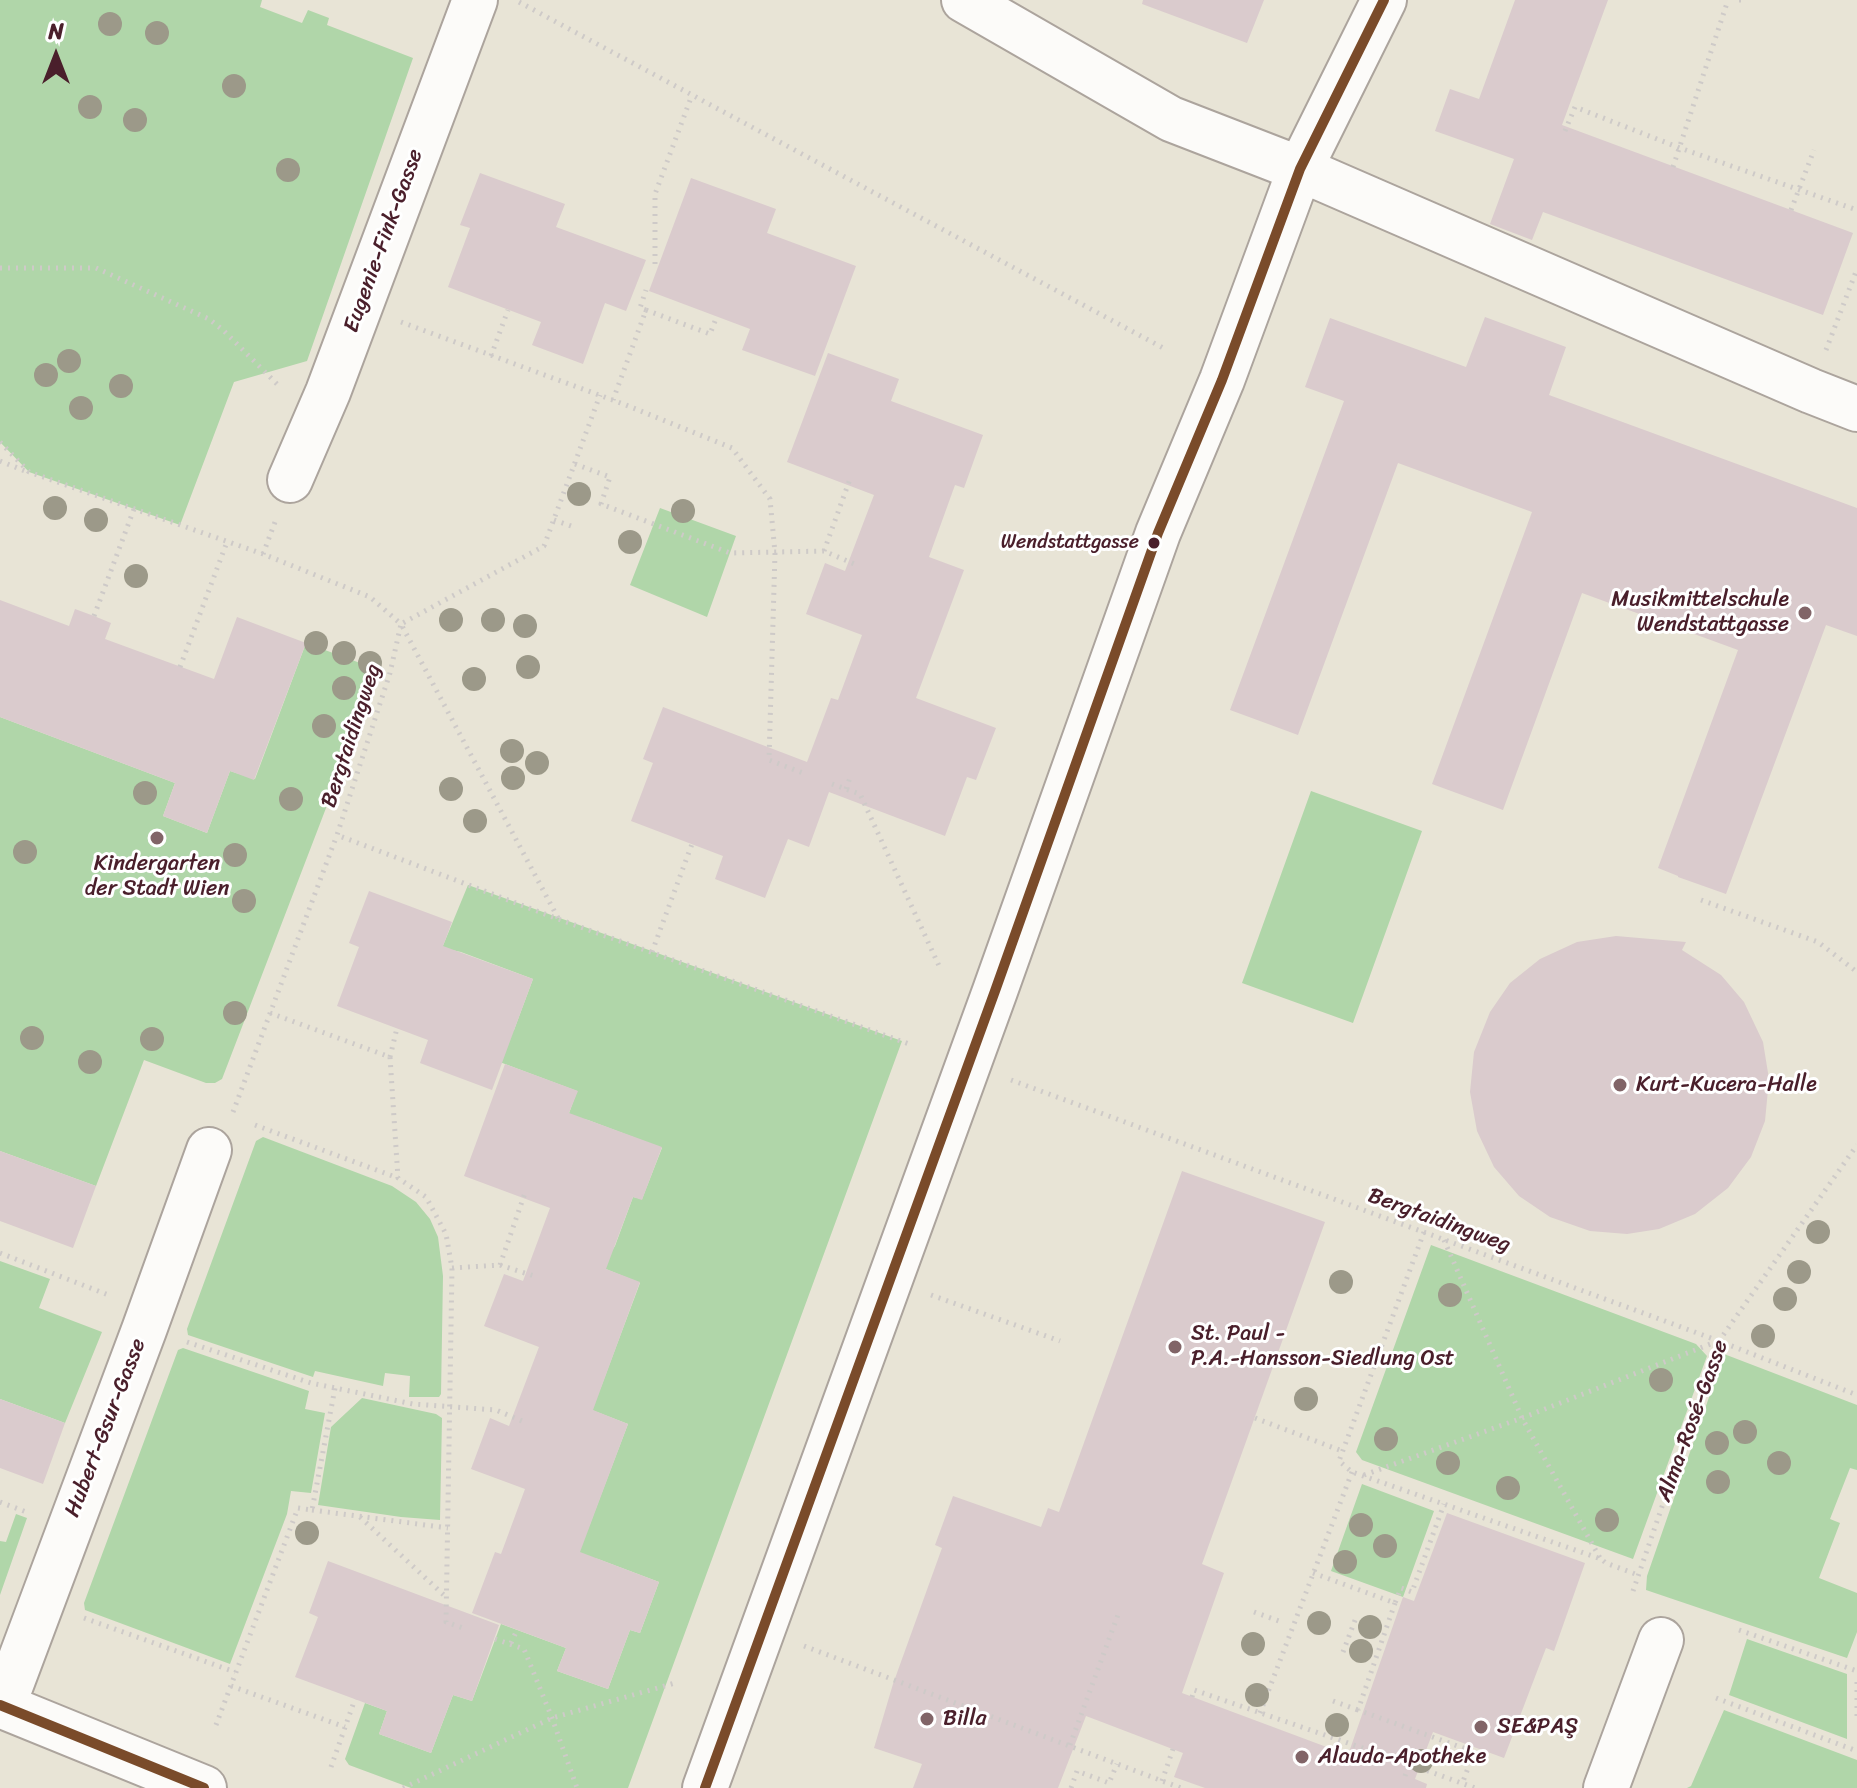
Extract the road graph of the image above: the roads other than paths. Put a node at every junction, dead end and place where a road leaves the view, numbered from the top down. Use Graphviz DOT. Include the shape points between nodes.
graph roads {
  1 [pos="475,0"];
  2 [pos="964,0"];
  3 [pos="1384,0"];
  4 [pos="1300,169"];
  5 [pos="1857,409"];
  6 [pos="290,480"];
  7 [pos="209,1150"];
  8 [pos="1661,1640"];
  9 [pos="1,1705"];
  10 [pos="204,1788"];
  11 [pos="705,1788"];
  12 [pos="1606,1788"];
  1 -- 6 [label="street, Eugenie-Fink-Gasse"];
  2 -- 4 [label="street" via="1171,119"];
  3 -- 4 [label="street"];
  4 -- 5 [label="street"];
  4 -- 11 [label="street" via="1222,380 1158,533"];
  7 -- 9 [label="street, Hubert-Gsur-Gasse"];
  8 -- 12 [label="street"];
  9 -- 10 [label="street"];
}
